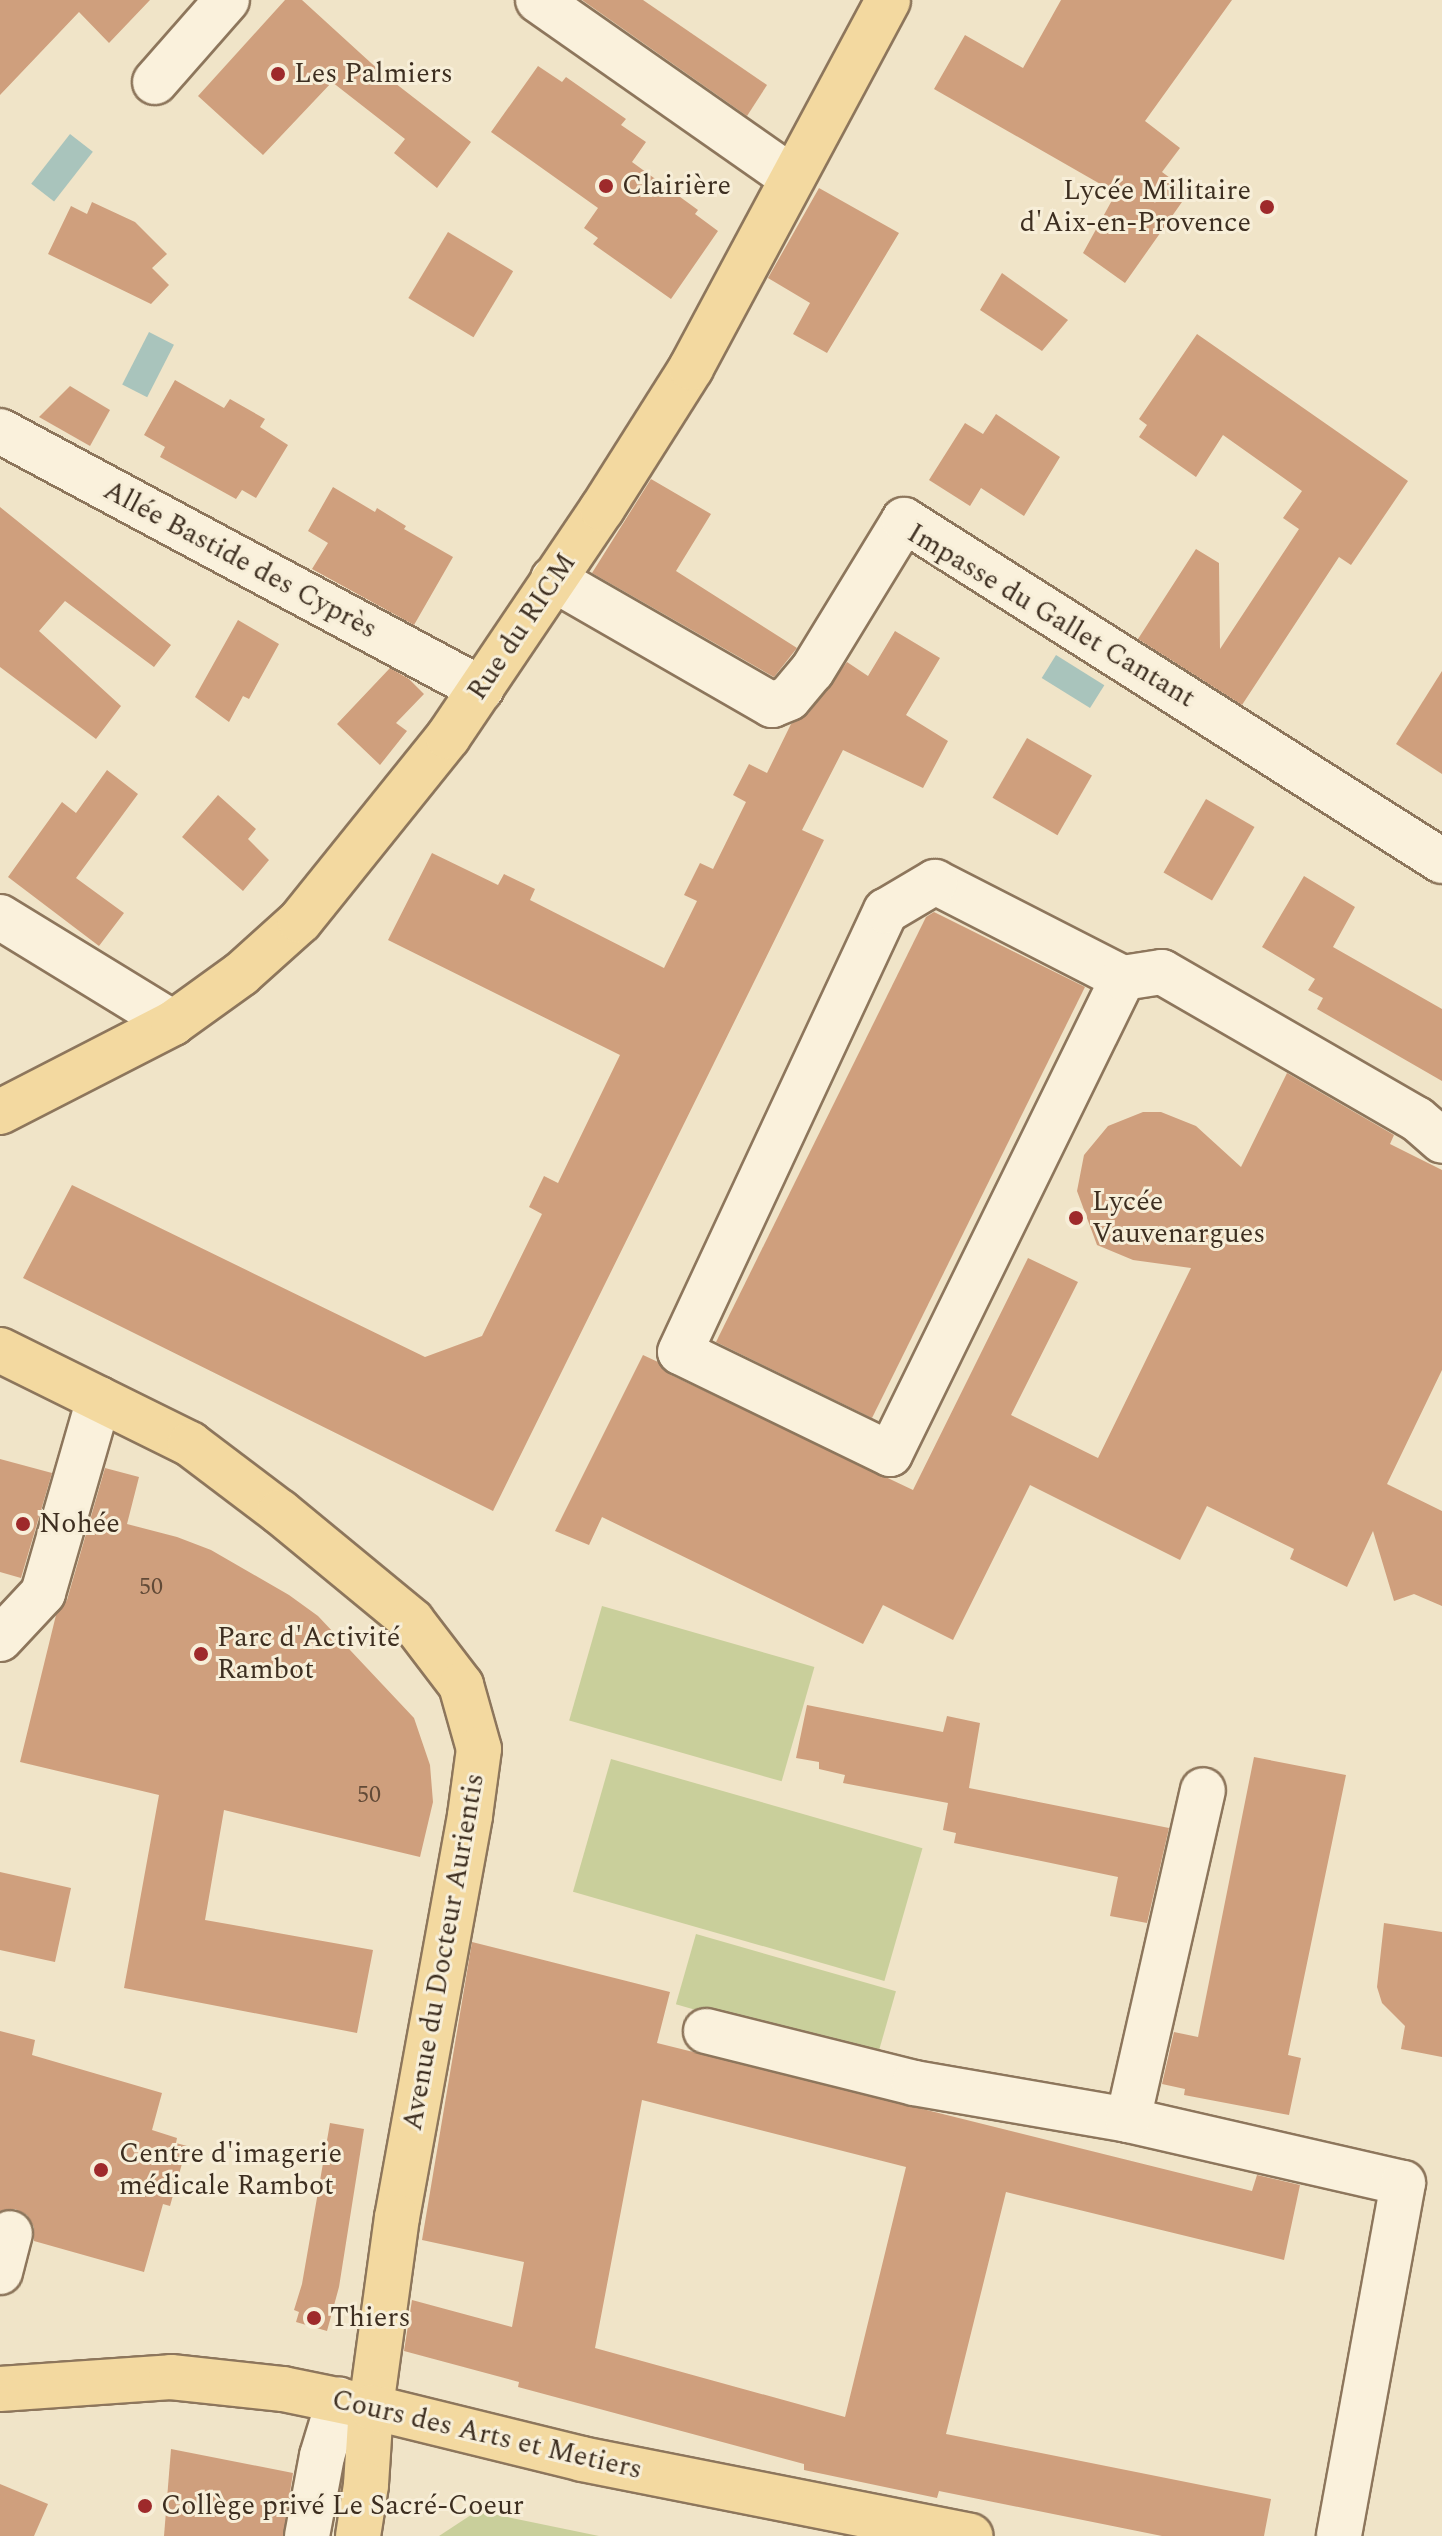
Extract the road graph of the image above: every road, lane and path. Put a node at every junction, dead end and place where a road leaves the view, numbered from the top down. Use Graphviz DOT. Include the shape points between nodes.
graph roads {
  1 [pos="227,0"];
  2 [pos="538,0"];
  3 [pos="888,0"];
  4 [pos="155,82"];
  5 [pos="791,177"];
  6 [pos="0,431"];
  7 [pos="553,579"];
  8 [pos="481,689"];
  9 [pos="1442,861"];
  10 [pos="0,917"];
  11 [pos="1123,978"];
  12 [pos="173,1023"];
  13 [pos="0,1112"];
  14 [pos="1442,1141"];
  15 [pos="1,1350"];
  16 [pos="99,1399"];
  17 [pos="0,1639"];
  18 [pos="1203,1790"];
  19 [pos="706,2031"];
  20 [pos="1128,2120"];
  21 [pos="0,2389"];
  22 [pos="355,2403"];
  23 [pos="307,2536"];
  24 [pos="358,2536"];
  25 [pos="970,2536"];
  26 [pos="1339,2536"];
  1 -- 4 [label="street"];
  2 -- 5 [label="street"];
  3 -- 5 [label="main road, Rue du RICM"];
  5 -- 7 [label="main road, Rue du RICM" via="691,368"];
  6 -- 8 [label="street, Allée Bastide des Cyprès"];
  7 -- 8 [label="main road, Rue du RICM"];
  7 -- 9 [label="street, Impasse du Gallet Cantant" via="772,705 789,698 812,671 904,520"];
  8 -- 12 [label="main road, Rue du RICM" via="300,921 241,974"];
  10 -- 12 [label="street"];
  11 -- 11 [label="street" via="935,882 886,911 680,1352 890,1454"];
  11 -- 14 [label="street" via="1162,972 1417,1119"];
  12 -- 13 [label="main road, Rue du RICM"];
  15 -- 16 [label="main road, Avenue du Docteur Aurientis"];
  16 -- 17 [label="street" via="43,1593"];
  16 -- 22 [label="main road, Avenue du Docteur Aurientis" via="190,1444 412,1621 461,1685 479,1749 397,2217"];
  18 -- 20 [label="street"];
  19 -- 20 [label="street" via="914,2083"];
  20 -- 26 [label="street" via="1403,2183"];
  21 -- 22 [label="main road, Cours des Arts et Metiers" via="171,2377"];
  22 -- 23 [label="street" via="322,2456"];
  22 -- 24 [label="main road, Avenue du Docteur Aurientis" via="366,2485"];
  22 -- 25 [label="main road, Cours des Arts et Metiers" via="582,2459"];
}
